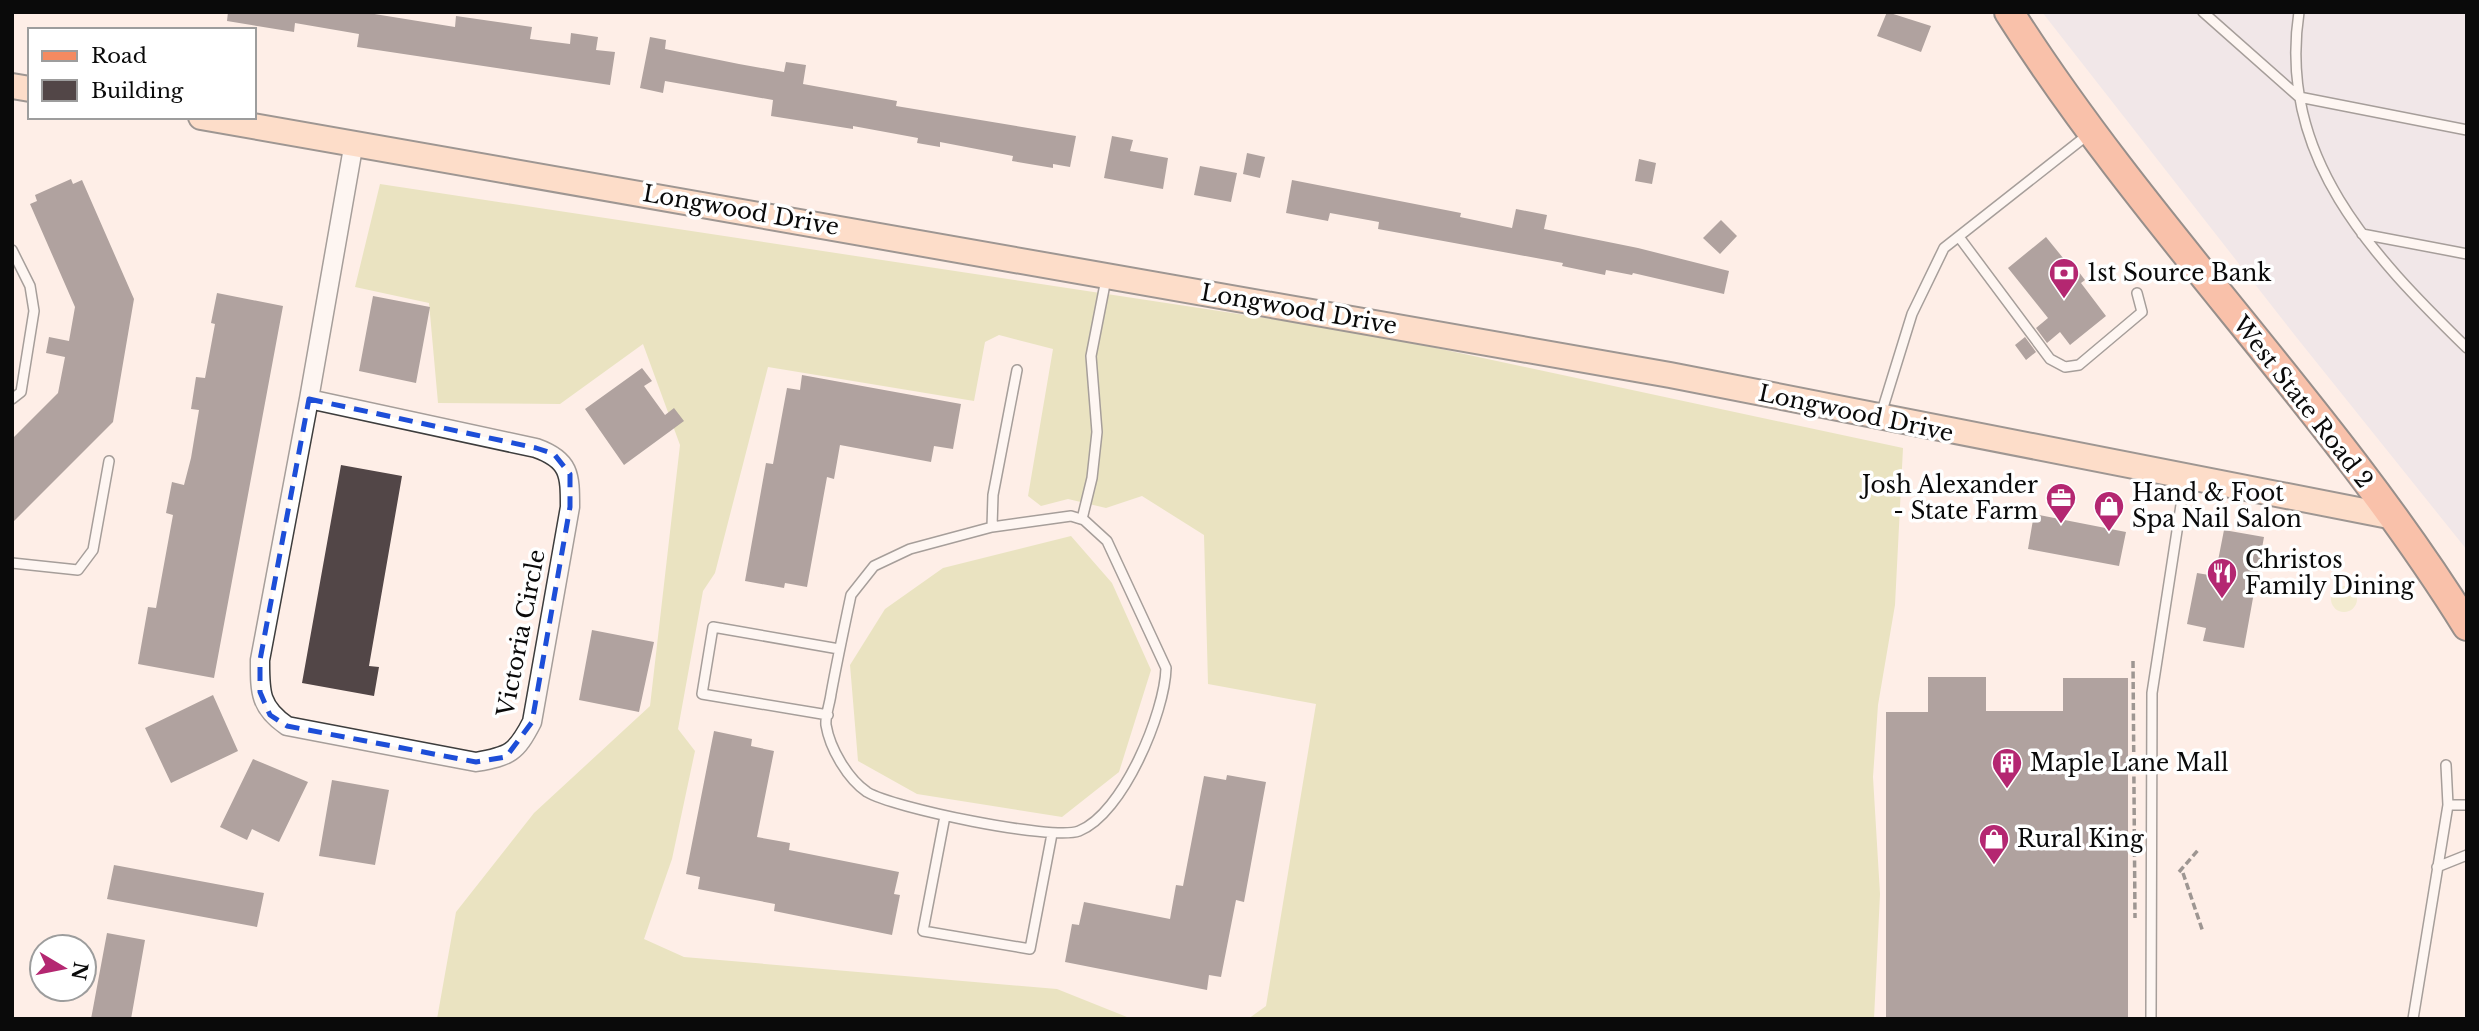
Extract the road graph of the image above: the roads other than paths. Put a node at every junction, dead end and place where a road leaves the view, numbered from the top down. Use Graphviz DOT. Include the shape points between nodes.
graph roads {
  1 [pos="2009,12"];
  2 [pos="2203,12"];
  3 [pos="2300,12"];
  4 [pos="2299,97"];
  5 [pos="213,119"];
  6 [pos="2467,130"];
  7 [pos="2092,132"];
  8 [pos="354,142"];
  9 [pos="2362,234"];
  10 [pos="1959,237"];
  11 [pos="12,250"];
  12 [pos="2467,254"];
  13 [pos="1107,274"];
  14 [pos="2137,293"];
  15 [pos="2467,348"];
  16 [pos="1017,370"];
  17 [pos="12,399"];
  18 [pos="309,399"];
  19 [pos="1880,417"];
  20 [pos="108,461"];
  21 [pos="2185,477"];
  22 [pos="2394,517"];
  23 [pos="1082,519"];
  24 [pos="992,527"];
  25 [pos="12,563"];
  26 [pos="2467,626"];
  27 [pos="839,649"];
  28 [pos="828,715"];
  29 [pos="2446,765"];
  30 [pos="2448,805"];
  31 [pos="2467,805"];
  32 [pos="945,816"];
  33 [pos="1052,834"];
  34 [pos="2467,855"];
  35 [pos="2437,867"];
  36 [pos="2151,1019"];
  37 [pos="2413,1019"];
  1 -- 7 [label="main road, West State Road 2"];
  2 -- 4 [label="lane"];
  3 -- 4 [label="lane" via="2294,46"];
  4 -- 6 [label="lane"];
  4 -- 9 [label="lane" via="2327,183"];
  5 -- 8 [label="main road, Longwood Drive"];
  7 -- 10 [label="lane"];
  7 -- 22 [label="main road, West State Road 2"];
  8 -- 13 [label="main road, Longwood Drive"];
  8 -- 18 [label="street, Victoria Circle"];
  9 -- 12 [label="lane"];
  9 -- 15 [label="lane"];
  10 -- 14 [label="lane" via="2050,359 2065,367 2079,365 2141,312"];
  10 -- 19 [label="lane" via="1944,248 1912,314"];
  11 -- 17 [label="lane" via="30,286 34,311 21,392"];
  13 -- 19 [label="main road, Longwood Drive"];
  13 -- 23 [label="lane" via="1091,356 1097,432"];
  16 -- 24 [label="lane" via="993,495"];
  18 -- 18 [label="street, Victoria Circle" via="260,660 260,692 270,715 287,726 476,762 506,757 521,743 532,722 570,507 570,474 554,454 537,448"];
  19 -- 21 [label="main road, Longwood Drive"];
  20 -- 25 [label="lane" via="93,550 78,570"];
  21 -- 22 [label="main road, Longwood Drive"];
  21 -- 36 [label="lane" via="2152,693"];
  22 -- 26 [label="main road, West State Road 2"];
  23 -- 24 [label="lane" via="1071,516"];
  23 -- 33 [label="lane" via="1107,541 1161,652 1166,681 1146,744 1113,802 1082,830"];
  24 -- 27 [label="lane" via="910,549 873,566 851,595"];
  27 -- 28 [label="lane"];
  27 -- 28 [label="lane" via="713,627 702,694"];
  28 -- 32 [label="lane" via="826,724 834,747 854,781 870,793"];
  29 -- 30 [label="lane"];
  30 -- 31 [label="lane"];
  30 -- 35 [label="lane"];
  32 -- 33 [label="lane"];
  32 -- 33 [label="lane" via="923,931 1030,949"];
  34 -- 35 [label="lane"];
  35 -- 37 [label="lane"];
}
